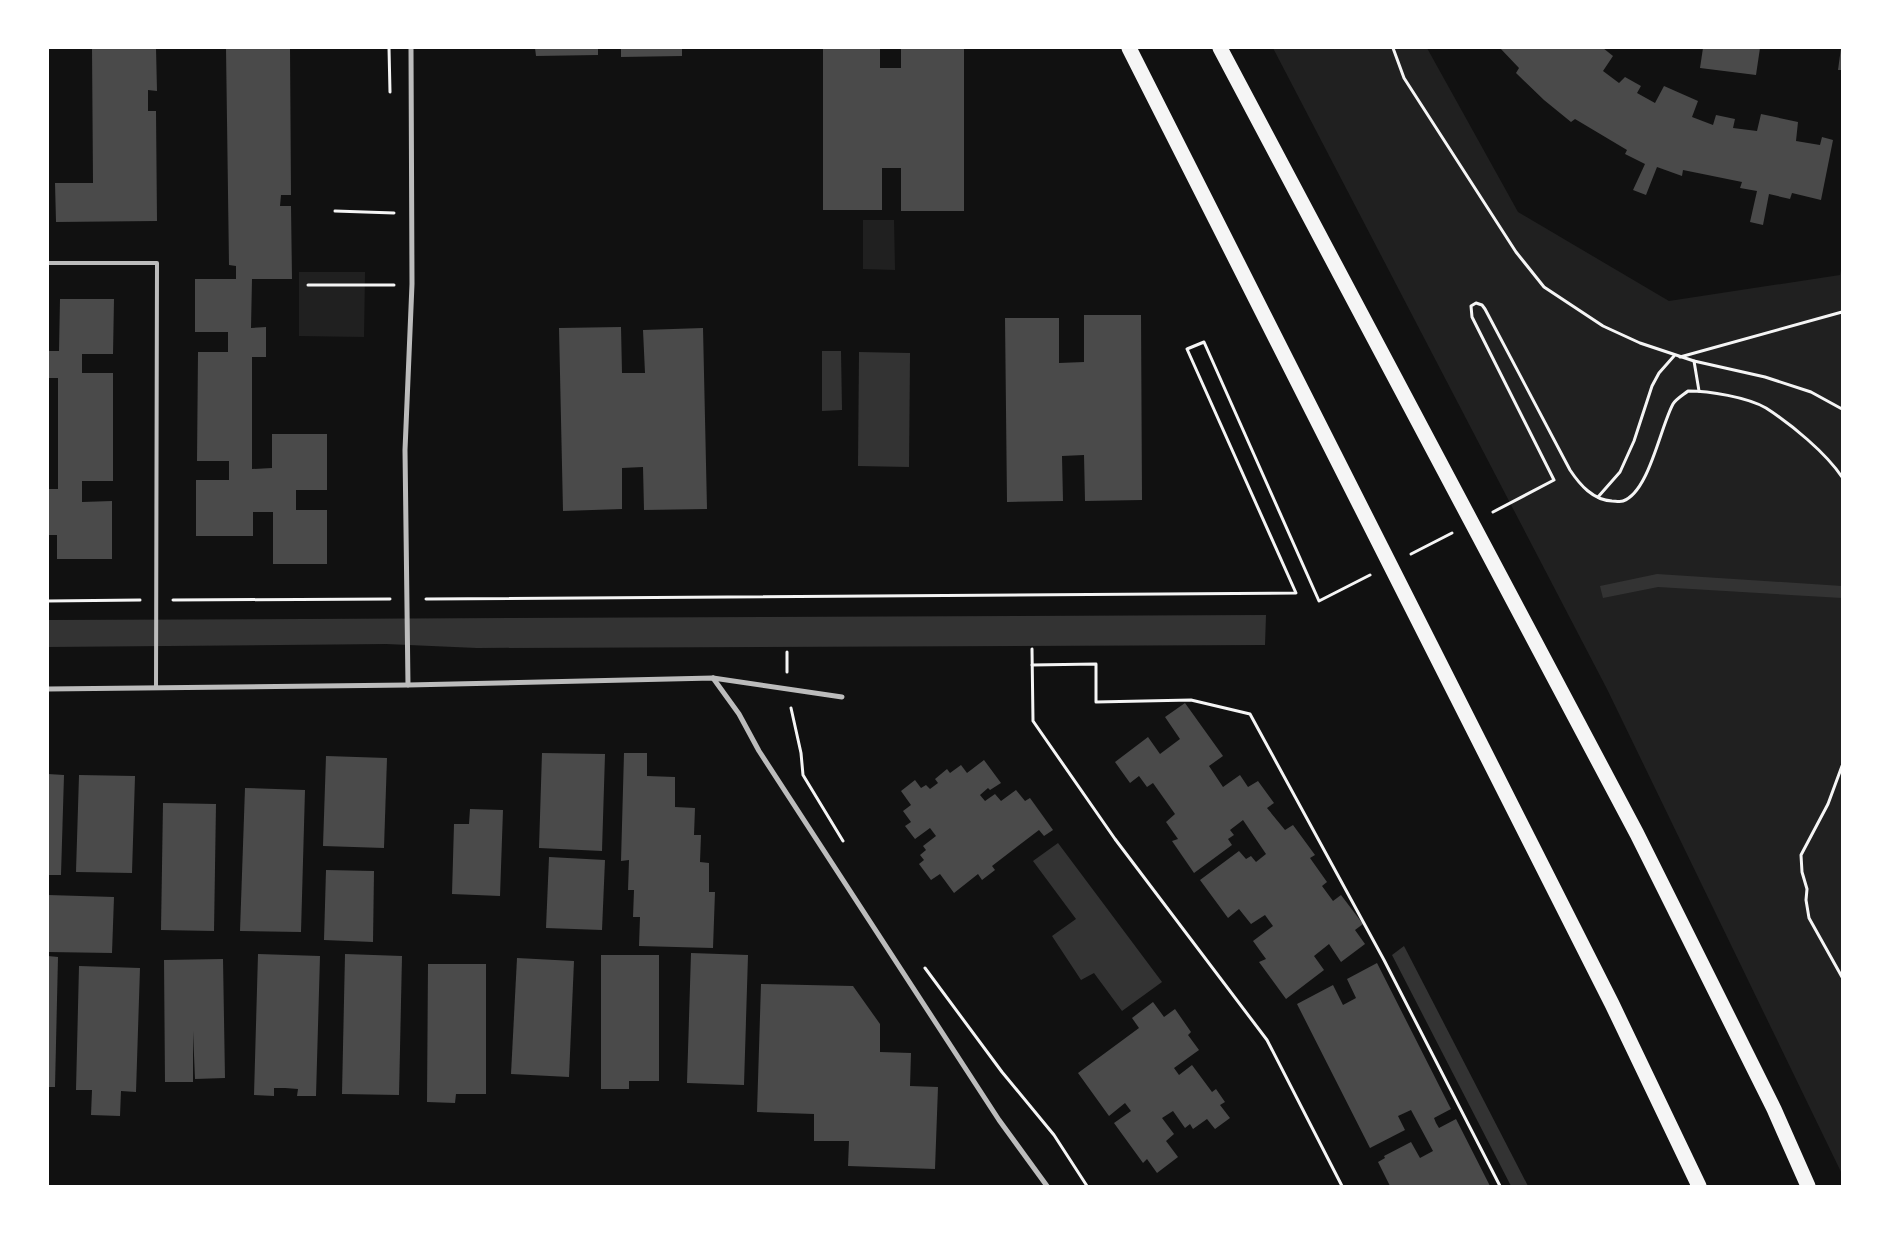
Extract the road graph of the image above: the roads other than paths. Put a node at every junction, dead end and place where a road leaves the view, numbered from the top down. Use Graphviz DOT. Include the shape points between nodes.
graph roads {
  1 [pos="411,48"];
  2 [pos="1129,48"];
  3 [pos="1220,48"];
  4 [pos="48,263"];
  5 [pos="713,678"];
  6 [pos="408,685"];
  7 [pos="156,688"];
  8 [pos="48,689"];
  9 [pos="842,697"];
  10 [pos="1047,1186"];
  11 [pos="1699,1186"];
  12 [pos="1808,1186"];
  1 -- 6 [label="street" via="412,284 405,450"];
  2 -- 11 [label="highway" via="1612,1004"];
  3 -- 12 [label="highway" via="1633,825 1774,1109"];
  4 -- 7 [label="lane" via="156,263"];
  5 -- 6 [label="street"];
  5 -- 9 [label="street"];
  5 -- 10 [label="street" via="999,1120"];
  6 -- 7 [label="street"];
  7 -- 8 [label="street"];
}
